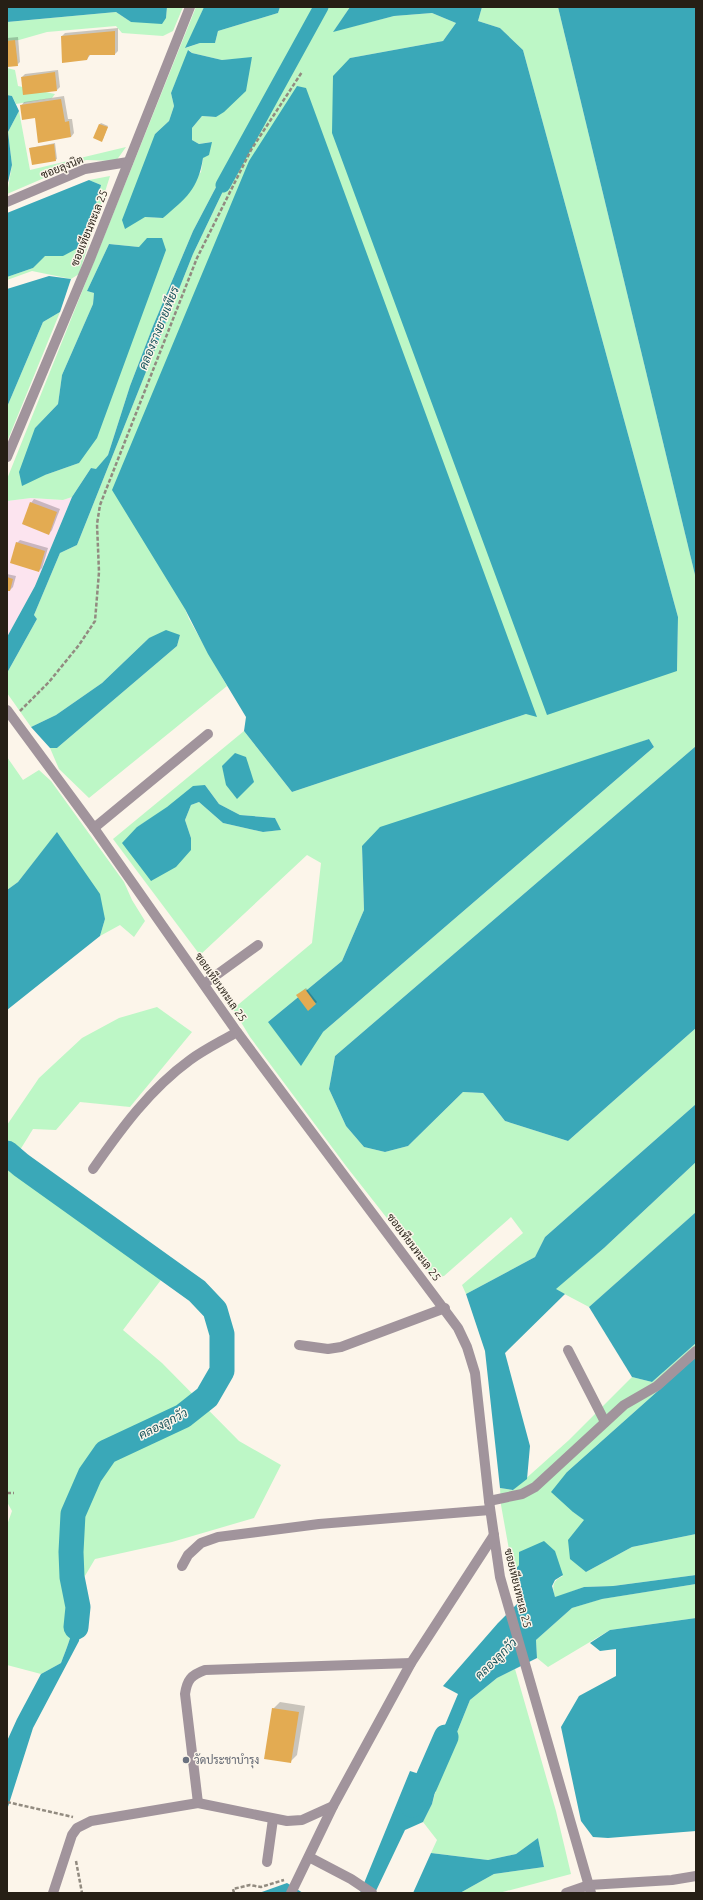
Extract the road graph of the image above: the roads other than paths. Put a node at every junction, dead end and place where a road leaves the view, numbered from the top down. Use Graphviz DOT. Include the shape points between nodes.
graph roads {
  1 [pos="190,7"];
  2 [pos="128,162"];
  3 [pos="7,202"];
  4 [pos="7,457"];
  5 [pos="10,714"];
  6 [pos="208,734"];
  7 [pos="94,828"];
  8 [pos="258,945"];
  9 [pos="204,984"];
  10 [pos="234,1027"];
  11 [pos="93,1169"];
  12 [pos="445,1308"];
  13 [pos="299,1345"];
  14 [pos="568,1350"];
  15 [pos="696,1351"];
  16 [pos="606,1422"];
  17 [pos="490,1505"];
  18 [pos="494,1535"];
  19 [pos="182,1566"];
  20 [pos="411,1663"];
  21 [pos="198,1803"];
  22 [pos="333,1806"];
  23 [pos="273,1819"];
  24 [pos="309,1857"];
  25 [pos="267,1862"];
  26 [pos="696,1876"];
  27 [pos="293,1889"];
  28 [pos="590,1889"];
  29 [pos="53,1893"];
  30 [pos="372,1893"];
  31 [pos="566,1893"];
  1 -- 2 [label="street, ซอยเทียนทะเล 25"];
  2 -- 3 [label="street, ซอยลุงนิต" via="85,169"];
  2 -- 4 [label="street, ซอยเทียนทะเล 25"];
  5 -- 7 [label="street, ซอยเทียนทะเล 25"];
  6 -- 7 [label="street"];
  7 -- 9 [label="street, ซอยเทียนทะเล 25"];
  8 -- 9 [label="street"];
  9 -- 10 [label="street, ซอยเทียนทะเล 25"];
  10 -- 11 [label="street" via="172,1074 125,1123"];
  10 -- 12 [label="street, ซอยเทียนทะเล 25"];
  12 -- 13 [label="street" via="341,1347 328,1349"];
  12 -- 17 [label="street, ซอยเทียนทะเล 25" via="464,1341 475,1373"];
  14 -- 16 [label="street"];
  15 -- 16 [label="street" via="657,1386 624,1405"];
  16 -- 17 [label="street" via="535,1487"];
  17 -- 18 [label="street, ซอยเทียนทะเล 25"];
  17 -- 19 [label="street" via="218,1537 201,1543 188,1555"];
  18 -- 20 [label="street"];
  18 -- 28 [label="street, ซอยเทียนทะเล 25" via="500,1577"];
  20 -- 21 [label="street" via="205,1670 194,1675 187,1682 185,1694"];
  20 -- 22 [label="street"];
  21 -- 23 [label="street"];
  21 -- 29 [label="street" via="91,1821 77,1828"];
  22 -- 23 [label="street" via="302,1820"];
  22 -- 24 [label="street"];
  23 -- 25 [label="street"];
  24 -- 27 [label="street"];
  24 -- 30 [label="street"];
  26 -- 28 [label="street"];
  28 -- 31 [label="street"];
}
